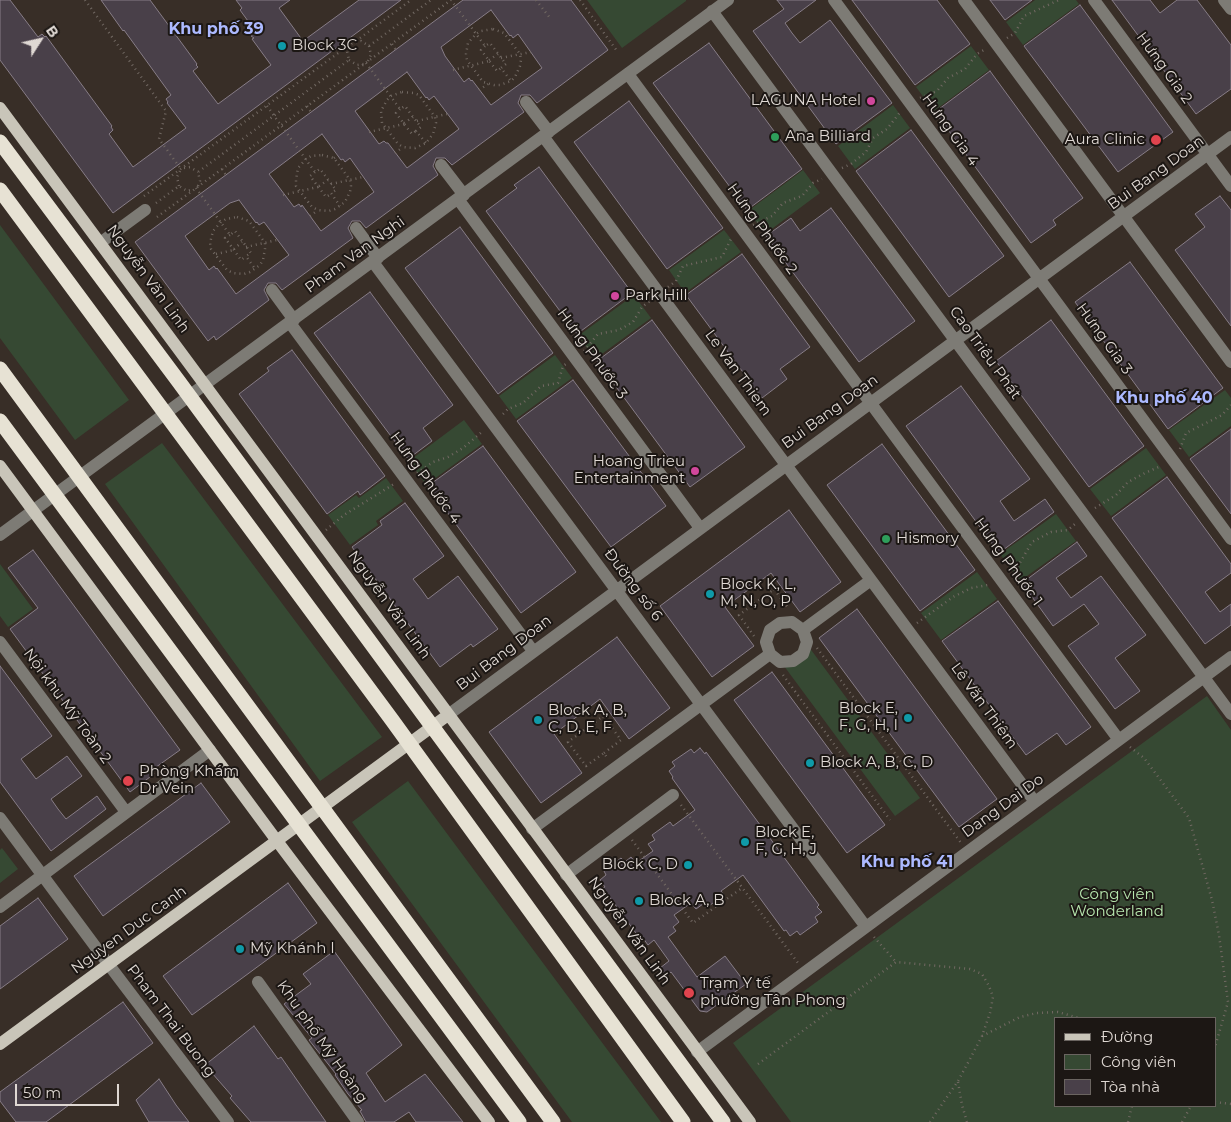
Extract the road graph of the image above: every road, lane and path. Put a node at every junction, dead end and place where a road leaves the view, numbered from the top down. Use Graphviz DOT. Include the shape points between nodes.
graph roads {
  1 [pos="85,0"];
  2 [pos="411,0"];
  3 [pos="431,0"];
  4 [pos="536,0"];
  5 [pos="580,0"];
  6 [pos="728,0"];
  7 [pos="834,0"];
  8 [pos="964,0"];
  9 [pos="1059,0"];
  10 [pos="1094,0"];
  11 [pos="1224,0"];
  12 [pos="1231,9"];
  13 [pos="712,11"];
  14 [pos="550,18"];
  15 [pos="476,34"];
  16 [pos="352,44"];
  17 [pos="392,44"];
  18 [pos="996,44"];
  19 [pos="369,46"];
  20 [pos="485,46"];
  21 [pos="396,50"];
  22 [pos="617,51"];
  23 [pos="531,52"];
  24 [pos="498,54"];
  25 [pos="520,54"];
  26 [pos="502,58"];
  27 [pos="349,60"];
  28 [pos="489,61"];
  29 [pos="366,63"];
  30 [pos="471,65"];
  31 [pos="501,68"];
  32 [pos="453,70"];
  33 [pos="628,74"];
  34 [pos="511,81"];
  35 [pos="488,84"];
  36 [pos="480,90"];
  37 [pos="391,96"];
  38 [pos="526,102"];
  39 [pos="911,104"];
  40 [pos="267,106"];
  41 [pos="307,106"];
  42 [pos="0,108"];
  43 [pos="400,109"];
  44 [pos="311,112"];
  45 [pos="447,114"];
  46 [pos="274,116"];
  47 [pos="413,116"];
  48 [pos="435,117"];
  49 [pos="416,121"];
  50 [pos="404,124"];
  51 [pos="281,126"];
  52 [pos="386,128"];
  53 [pos="416,131"];
  54 [pos="369,132"];
  55 [pos="546,134"];
  56 [pos="1231,137"];
  57 [pos="0,142"];
  58 [pos="426,144"];
  59 [pos="403,147"];
  60 [pos="395,153"];
  61 [pos="1208,154"];
  62 [pos="338,155"];
  63 [pos="334,158"];
  64 [pos="306,159"];
  65 [pos="441,165"];
  66 [pos="182,169"];
  67 [pos="222,169"];
  68 [pos="198,172"];
  69 [pos="315,172"];
  70 [pos="832,173"];
  71 [pos="226,175"];
  72 [pos="363,177"];
  73 [pos="328,180"];
  74 [pos="350,180"];
  75 [pos="331,184"];
  76 [pos="179,186"];
  77 [pos="1231,186"];
  78 [pos="319,187"];
  79 [pos="196,188"];
  80 [pos="0,190"];
  81 [pos="300,191"];
  82 [pos="331,194"];
  83 [pos="283,196"];
  84 [pos="461,197"];
  85 [pos="146,205"];
  86 [pos="340,206"];
  87 [pos="318,210"];
  88 [pos="310,216"];
  89 [pos="157,217"];
  90 [pos="1124,217"];
  91 [pos="252,218"];
  92 [pos="249,221"];
  93 [pos="221,222"];
  94 [pos="356,228"];
  95 [pos="744,231"];
  96 [pos="230,235"];
  97 [pos="277,240"];
  98 [pos="242,242"];
  99 [pos="100,243"];
  100 [pos="264,243"];
  101 [pos="246,247"];
  102 [pos="234,249"];
  103 [pos="215,254"];
  104 [pos="246,256"];
  105 [pos="376,260"];
  106 [pos="255,269"];
  107 [pos="1039,279"];
  108 [pos="272,290"];
  109 [pos="659,294"];
  110 [pos="292,321"];
  111 [pos="955,340"];
  112 [pos="575,358"];
  113 [pos="1231,362"];
  114 [pos="0,369"];
  115 [pos="204,384"];
  116 [pos="189,396"];
  117 [pos="870,403"];
  118 [pos="1231,405"];
  119 [pos="165,413"];
  120 [pos="0,421"];
  121 [pos="493,424"];
  122 [pos="1171,457"];
  123 [pos="786,465"];
  124 [pos="0,466"];
  125 [pos="79,476"];
  126 [pos="405,478"];
  127 [pos="54,495"];
  128 [pos="33,510"];
  129 [pos="1085,516"];
  130 [pos="700,528"];
  131 [pos="0,535"];
  132 [pos="317,537"];
  133 [pos="1231,539"];
  134 [pos="1001,579"];
  135 [pos="870,580"];
  136 [pos="616,590"];
  137 [pos="803,630"];
  138 [pos="908,630"];
  139 [pos="0,642"];
  140 [pos="533,651"];
  141 [pos="769,655"];
  142 [pos="1231,657"];
  143 [pos="1204,678"];
  144 [pos="701,704"];
  145 [pos="1231,714"];
  146 [pos="448,715"];
  147 [pos="432,727"];
  148 [pos="1119,740"];
  149 [pos="409,744"];
  150 [pos="210,750"];
  151 [pos="604,753"];
  152 [pos="615,768"];
  153 [pos="673,795"];
  154 [pos="1035,802"];
  155 [pos="321,808"];
  156 [pos="126,812"];
  157 [pos="0,818"];
  158 [pos="890,820"];
  159 [pos="299,825"];
  160 [pos="532,829"];
  161 [pos="625,831"];
  162 [pos="277,841"];
  163 [pos="968,852"];
  164 [pos="42,874"];
  165 [pos="569,879"];
  166 [pos="742,888"];
  167 [pos="556,896"];
  168 [pos="0,907"];
  169 [pos="866,927"];
  170 [pos="896,962"];
  171 [pos="109,965"];
  172 [pos="804,973"];
  173 [pos="258,982"];
  174 [pos="1076,1017"];
  175 [pos="982,1036"];
  176 [pos="0,1044"];
  177 [pos="1216,1044"];
  178 [pos="697,1052"];
  179 [pos="680,1064"];
  180 [pos="758,1064"];
  181 [pos="958,1081"];
  182 [pos="1216,1102"];
  183 [pos="1231,1104"];
  184 [pos="1132,1107"];
  185 [pos="1190,1107"];
  186 [pos="228,1122"];
  187 [pos="358,1122"];
  188 [pos="489,1122"];
  189 [pos="518,1122"];
  190 [pos="553,1122"];
  191 [pos="683,1122"];
  192 [pos="723,1122"];
  193 [pos="750,1122"];
  194 [pos="930,1122"];
  195 [pos="967,1122"];
  196 [pos="1128,1122"];
  197 [pos="1182,1122"];
  1 -- 66 [label="path" via="166,111 159,139"];
  2 -- 16 [label="path"];
  3 -- 19 [label="path"];
  4 -- 14 [label="path"];
  5 -- 22 [label="path"];
  6 -- 13 [label="street, Pham Van Nghi"];
  7 -- 39 [label="street, Hưng Gia 4"];
  8 -- 18 [label="street"];
  9 -- 18 [label="path" via="1024,16 1015,33"];
  10 -- 61 [label="street, Hưng Gia 2"];
  11 -- 12 [label="street"];
  13 -- 33 [label="street, Pham Van Nghi"];
  13 -- 70 [label="street, Cao Triều Phát"];
  15 -- 17 [label="path" via="451,0"];
  15 -- 20 [label="path"];
  15 -- 25 [label="path" via="493,29 505,32"];
  15 -- 30 [label="path" via="466,48"];
  16 -- 19 [label="path" via="361,41"];
  16 -- 27 [label="path" via="347,51"];
  16 -- 40 [label="path"];
  17 -- 21 [label="path"];
  17 -- 29 [label="path"];
  18 -- 39 [label="path" via="977,54 965,69 948,78 937,91"];
  18 -- 90 [label="street"];
  19 -- 29 [label="path" via="371,55"];
  20 -- 24 [label="path" via="490,43"];
  20 -- 28 [label="path" via="481,50"];
  23 -- 25 [label="path"];
  24 -- 26 [label="path"];
  24 -- 28 [label="path"];
  25 -- 26 [label="path"];
  25 -- 34 [label="path" via="520,66"];
  26 -- 31 [label="path" via="506,64"];
  27 -- 29 [label="path" via="357,65"];
  27 -- 46 [label="path"];
  28 -- 30 [label="path"];
  28 -- 31 [label="path" via="497,72"];
  29 -- 37 [label="path"];
  29 -- 41 [label="path"];
  30 -- 32 [label="path"];
  30 -- 35 [label="path"];
  31 -- 34 [label="path"];
  33 -- 55 [label="street, Pham Van Nghi"];
  33 -- 95 [label="street, Hưng Phước 2"];
  34 -- 35 [label="path" via="500,85"];
  35 -- 36 [label="path"];
  37 -- 43 [label="path"];
  37 -- 48 [label="path" via="402,92 421,94"];
  37 -- 52 [label="path" via="382,111 382,123"];
  38 -- 55 [label="street, Le Van Thiem"];
  39 -- 70 [label="path" via="898,112 886,129 873,138 866,152"];
  39 -- 107 [label="street, Hưng Gia 4"];
  40 -- 46 [label="path"];
  40 -- 66 [label="path"];
  41 -- 44 [label="path"];
  41 -- 51 [label="path"];
  42 -- 99 [label="main road, Nguyễn Văn Linh"];
  43 -- 47 [label="path" via="405,106"];
  43 -- 50 [label="path" via="396,113"];
  45 -- 48 [label="path"];
  46 -- 51 [label="path"];
  46 -- 68 [label="path"];
  47 -- 49 [label="path"];
  47 -- 50 [label="path"];
  48 -- 49 [label="path"];
  48 -- 58 [label="path" via="435,129"];
  49 -- 53 [label="path" via="421,127"];
  50 -- 52 [label="path"];
  50 -- 53 [label="path" via="412,134"];
  51 -- 64 [label="path"];
  51 -- 67 [label="path"];
  52 -- 54 [label="path"];
  52 -- 59 [label="path"];
  53 -- 58 [label="path"];
  55 -- 84 [label="street, Pham Van Nghi"];
  55 -- 109 [label="street, Le Van Thiem"];
  56 -- 61 [label="street, Bui Bang Doan"];
  57 -- 116 [label="highway"];
  58 -- 59 [label="path" via="415,148"];
  59 -- 60 [label="path"];
  61 -- 77 [label="street, Hưng Gia 2"];
  61 -- 90 [label="street, Bui Bang Doan"];
  62 -- 63 [label="path"];
  63 -- 64 [label="path" via="322,154"];
  63 -- 74 [label="path"];
  64 -- 69 [label="path"];
  64 -- 81 [label="path" via="296,174 296,186"];
  65 -- 84 [label="street, Hưng Phước 3"];
  66 -- 68 [label="path" via="190,167"];
  66 -- 76 [label="path" via="177,177"];
  66 -- 85 [label="path"];
  67 -- 71 [label="path"];
  67 -- 79 [label="path"];
  68 -- 79 [label="path" via="200,181"];
  69 -- 73 [label="path" via="320,169"];
  69 -- 78 [label="path" via="310,176"];
  70 -- 95 [label="path" via="813,183 802,196 784,203 772,216"];
  70 -- 111 [label="street, Cao Triều Phát"];
  72 -- 74 [label="path"];
  73 -- 75 [label="path"];
  73 -- 78 [label="path"];
  74 -- 75 [label="path"];
  74 -- 86 [label="path" via="350,192"];
  75 -- 82 [label="path" via="336,190"];
  76 -- 79 [label="path" via="187,191"];
  76 -- 85 [label="path"];
  78 -- 81 [label="path"];
  78 -- 82 [label="path" via="326,197"];
  79 -- 89 [label="path"];
  79 -- 93 [label="path"];
  80 -- 119 [label="highway"];
  81 -- 83 [label="path"];
  81 -- 87 [label="path"];
  82 -- 86 [label="path"];
  84 -- 105 [label="street, Pham Van Nghi"];
  84 -- 112 [label="street, Hưng Phước 3"];
  85 -- 99 [label="street"];
  86 -- 87 [label="path" via="330,211"];
  87 -- 88 [label="path"];
  90 -- 107 [label="street, Bui Bang Doan"];
  90 -- 113 [label="street"];
  91 -- 92 [label="path"];
  92 -- 93 [label="path" via="237,217"];
  92 -- 100 [label="path"];
  93 -- 96 [label="path"];
  93 -- 103 [label="path" via="211,237 211,249"];
  94 -- 105 [label="street, Đường số 6"];
  95 -- 109 [label="path" via="731,240 722,257 683,266 676,281"];
  95 -- 117 [label="street, Hưng Phước 2"];
  96 -- 98 [label="path" via="235,232"];
  96 -- 102 [label="path" via="225,238"];
  97 -- 100 [label="path"];
  98 -- 101 [label="path"];
  98 -- 102 [label="path"];
  99 -- 115 [label="main road, Nguyễn Văn Linh"];
  100 -- 101 [label="path"];
  100 -- 106 [label="path" via="263,260"];
  101 -- 104 [label="path" via="251,253"];
  102 -- 103 [label="path"];
  102 -- 104 [label="path" via="241,260"];
  103 -- 106 [label="path" via="233,273 244,274"];
  104 -- 106 [label="path"];
  105 -- 110 [label="street, Pham Van Nghi"];
  105 -- 121 [label="street, Đường số 6"];
  107 -- 111 [label="street, Bui Bang Doan"];
  107 -- 122 [label="street, Hưng Gia 3"];
  108 -- 110 [label="street, Hưng Phước 4"];
  109 -- 112 [label="path" via="642,307 633,322 619,330 598,334"];
  109 -- 123 [label="street, Le Van Thiem"];
  110 -- 115 [label="street, Pham Van Nghi"];
  110 -- 126 [label="street, Hưng Phước 4"];
  111 -- 117 [label="street, Bui Bang Doan"];
  111 -- 129 [label="street, Cao Triều Phát"];
  112 -- 121 [label="path" via="563,366 558,383 541,386"];
  112 -- 130 [label="street, Hưng Phước 3"];
  114 -- 125 [label="highway"];
  115 -- 116 [label="street, Pham Van Nghi"];
  115 -- 132 [label="main road, Nguyễn Văn Linh"];
  116 -- 119 [label="street, Pham Van Nghi"];
  116 -- 147 [label="highway"];
  117 -- 123 [label="street, Bui Bang Doan"];
  117 -- 134 [label="street, Hưng Phước 1"];
  118 -- 122 [label="path" via="1222,415 1186,433 1182,448"];
  119 -- 125 [label="street, Pham Van Nghi"];
  119 -- 149 [label="highway"];
  120 -- 127 [label="highway"];
  121 -- 126 [label="path" via="455,453"];
  121 -- 136 [label="street, Đường số 6"];
  122 -- 129 [label="path" via="1160,467 1128,482 1116,495"];
  122 -- 133 [label="street, Hưng Gia 3"];
  123 -- 130 [label="street, Bui Bang Doan"];
  123 -- 135 [label="street, Le Van Thiem"];
  124 -- 128 [label="main road"];
  125 -- 127 [label="street, Pham Van Nghi"];
  125 -- 155 [label="highway"];
  126 -- 132 [label="path" via="344,515"];
  126 -- 140 [label="street, Hưng Phước 4"];
  127 -- 128 [label="street, Pham Van Nghi"];
  127 -- 159 [label="highway"];
  128 -- 131 [label="street, Pham Van Nghi"];
  128 -- 150 [label="main road"];
  129 -- 134 [label="path" via="1068,530 1051,532 1032,542 1014,573"];
  129 -- 143 [label="street, Cao Triều Phát"];
  130 -- 136 [label="street, Bui Bang Doan"];
  132 -- 146 [label="main road, Nguyễn Văn Linh"];
  134 -- 138 [label="path" via="953,597"];
  134 -- 148 [label="street, Hưng Phước 1"];
  135 -- 137 [label="street"];
  135 -- 138 [label="street, Le Van Thiem"];
  136 -- 140 [label="street, Bui Bang Doan"];
  136 -- 144 [label="street, Đường số 6"];
  137 -- 141 [label="street" via="806,642 803,654 786,662"];
  137 -- 141 [label="street" via="792,622 780,622 770,630 766,642"];
  137 -- 141 [label="path" via="774,590 739,615"];
  137 -- 163 [label="path"];
  138 -- 154 [label="street, Lê Văn Thiêm"];
  139 -- 156 [label="street, Nội khu Mỹ Toàn 2"];
  140 -- 146 [label="street, Bui Bang Doan"];
  141 -- 144 [label="street"];
  141 -- 158 [label="path"];
  142 -- 143 [label="street, Dang Dai Do"];
  143 -- 145 [label="street, Cao Triều Phát"];
  143 -- 148 [label="street, Dang Dai Do"];
  144 -- 152 [label="street"];
  144 -- 169 [label="street, Đường số 6"];
  146 -- 147 [label="main road, Nguyen Duc Canh"];
  146 -- 160 [label="main road, Nguyễn Văn Linh"];
  147 -- 149 [label="main road, Nguyen Duc Canh"];
  147 -- 167 [label="highway"];
  148 -- 154 [label="street, Dang Dai Do"];
  148 -- 177 [label="path" via="1144,758 1189,818 1212,900 1228,1002"];
  149 -- 155 [label="main road, Nguyen Duc Canh"];
  149 -- 191 [label="highway"];
  150 -- 156 [label="street"];
  150 -- 162 [label="main road"];
  151 -- 151 [label="path" via="621,740 603,716 568,742 586,766"];
  151 -- 152 [label="path"];
  152 -- 160 [label="street"];
  153 -- 161 [label="street"];
  153 -- 166 [label="path"];
  154 -- 163 [label="street, Dang Dai Do"];
  155 -- 159 [label="main road, Nguyen Duc Canh"];
  155 -- 190 [label="highway"];
  156 -- 164 [label="street"];
  157 -- 164 [label="street, Pham Thai Buong"];
  159 -- 162 [label="main road, Nguyen Duc Canh"];
  159 -- 189 [label="highway"];
  160 -- 165 [label="main road, Nguyễn Văn Linh"];
  161 -- 165 [label="street"];
  161 -- 166 [label="path" via="693,923"];
  162 -- 171 [label="main road, Nguyen Duc Canh"];
  162 -- 188 [label="main road"];
  163 -- 169 [label="street, Dang Dai Do"];
  164 -- 168 [label="street"];
  164 -- 171 [label="street, Pham Thai Buong"];
  165 -- 167 [label="main road"];
  165 -- 178 [label="main road, Nguyễn Văn Linh"];
  166 -- 172 [label="path"];
  167 -- 179 [label="highway"];
  169 -- 170 [label="path"];
  169 -- 172 [label="street, Dang Dai Do"];
  170 -- 175 [label="path" via="982,974 993,997"];
  170 -- 180 [label="path"];
  171 -- 176 [label="main road, Nguyen Duc Canh"];
  171 -- 186 [label="street, Pham Thai Buong"];
  172 -- 178 [label="street, Dang Dai Do"];
  173 -- 187 [label="street, Khu phố Mỹ Hoàng"];
  174 -- 175 [label="path" via="1058,1012 1037,1013 1020,1017"];
  175 -- 181 [label="path"];
  178 -- 179 [label="main road"];
  178 -- 193 [label="main road, Nguyễn Văn Linh"];
  179 -- 192 [label="highway"];
  181 -- 194 [label="path"];
  181 -- 195 [label="path"];
  182 -- 183 [label="path"];
  184 -- 196 [label="path"];
  185 -- 197 [label="path"];
}
